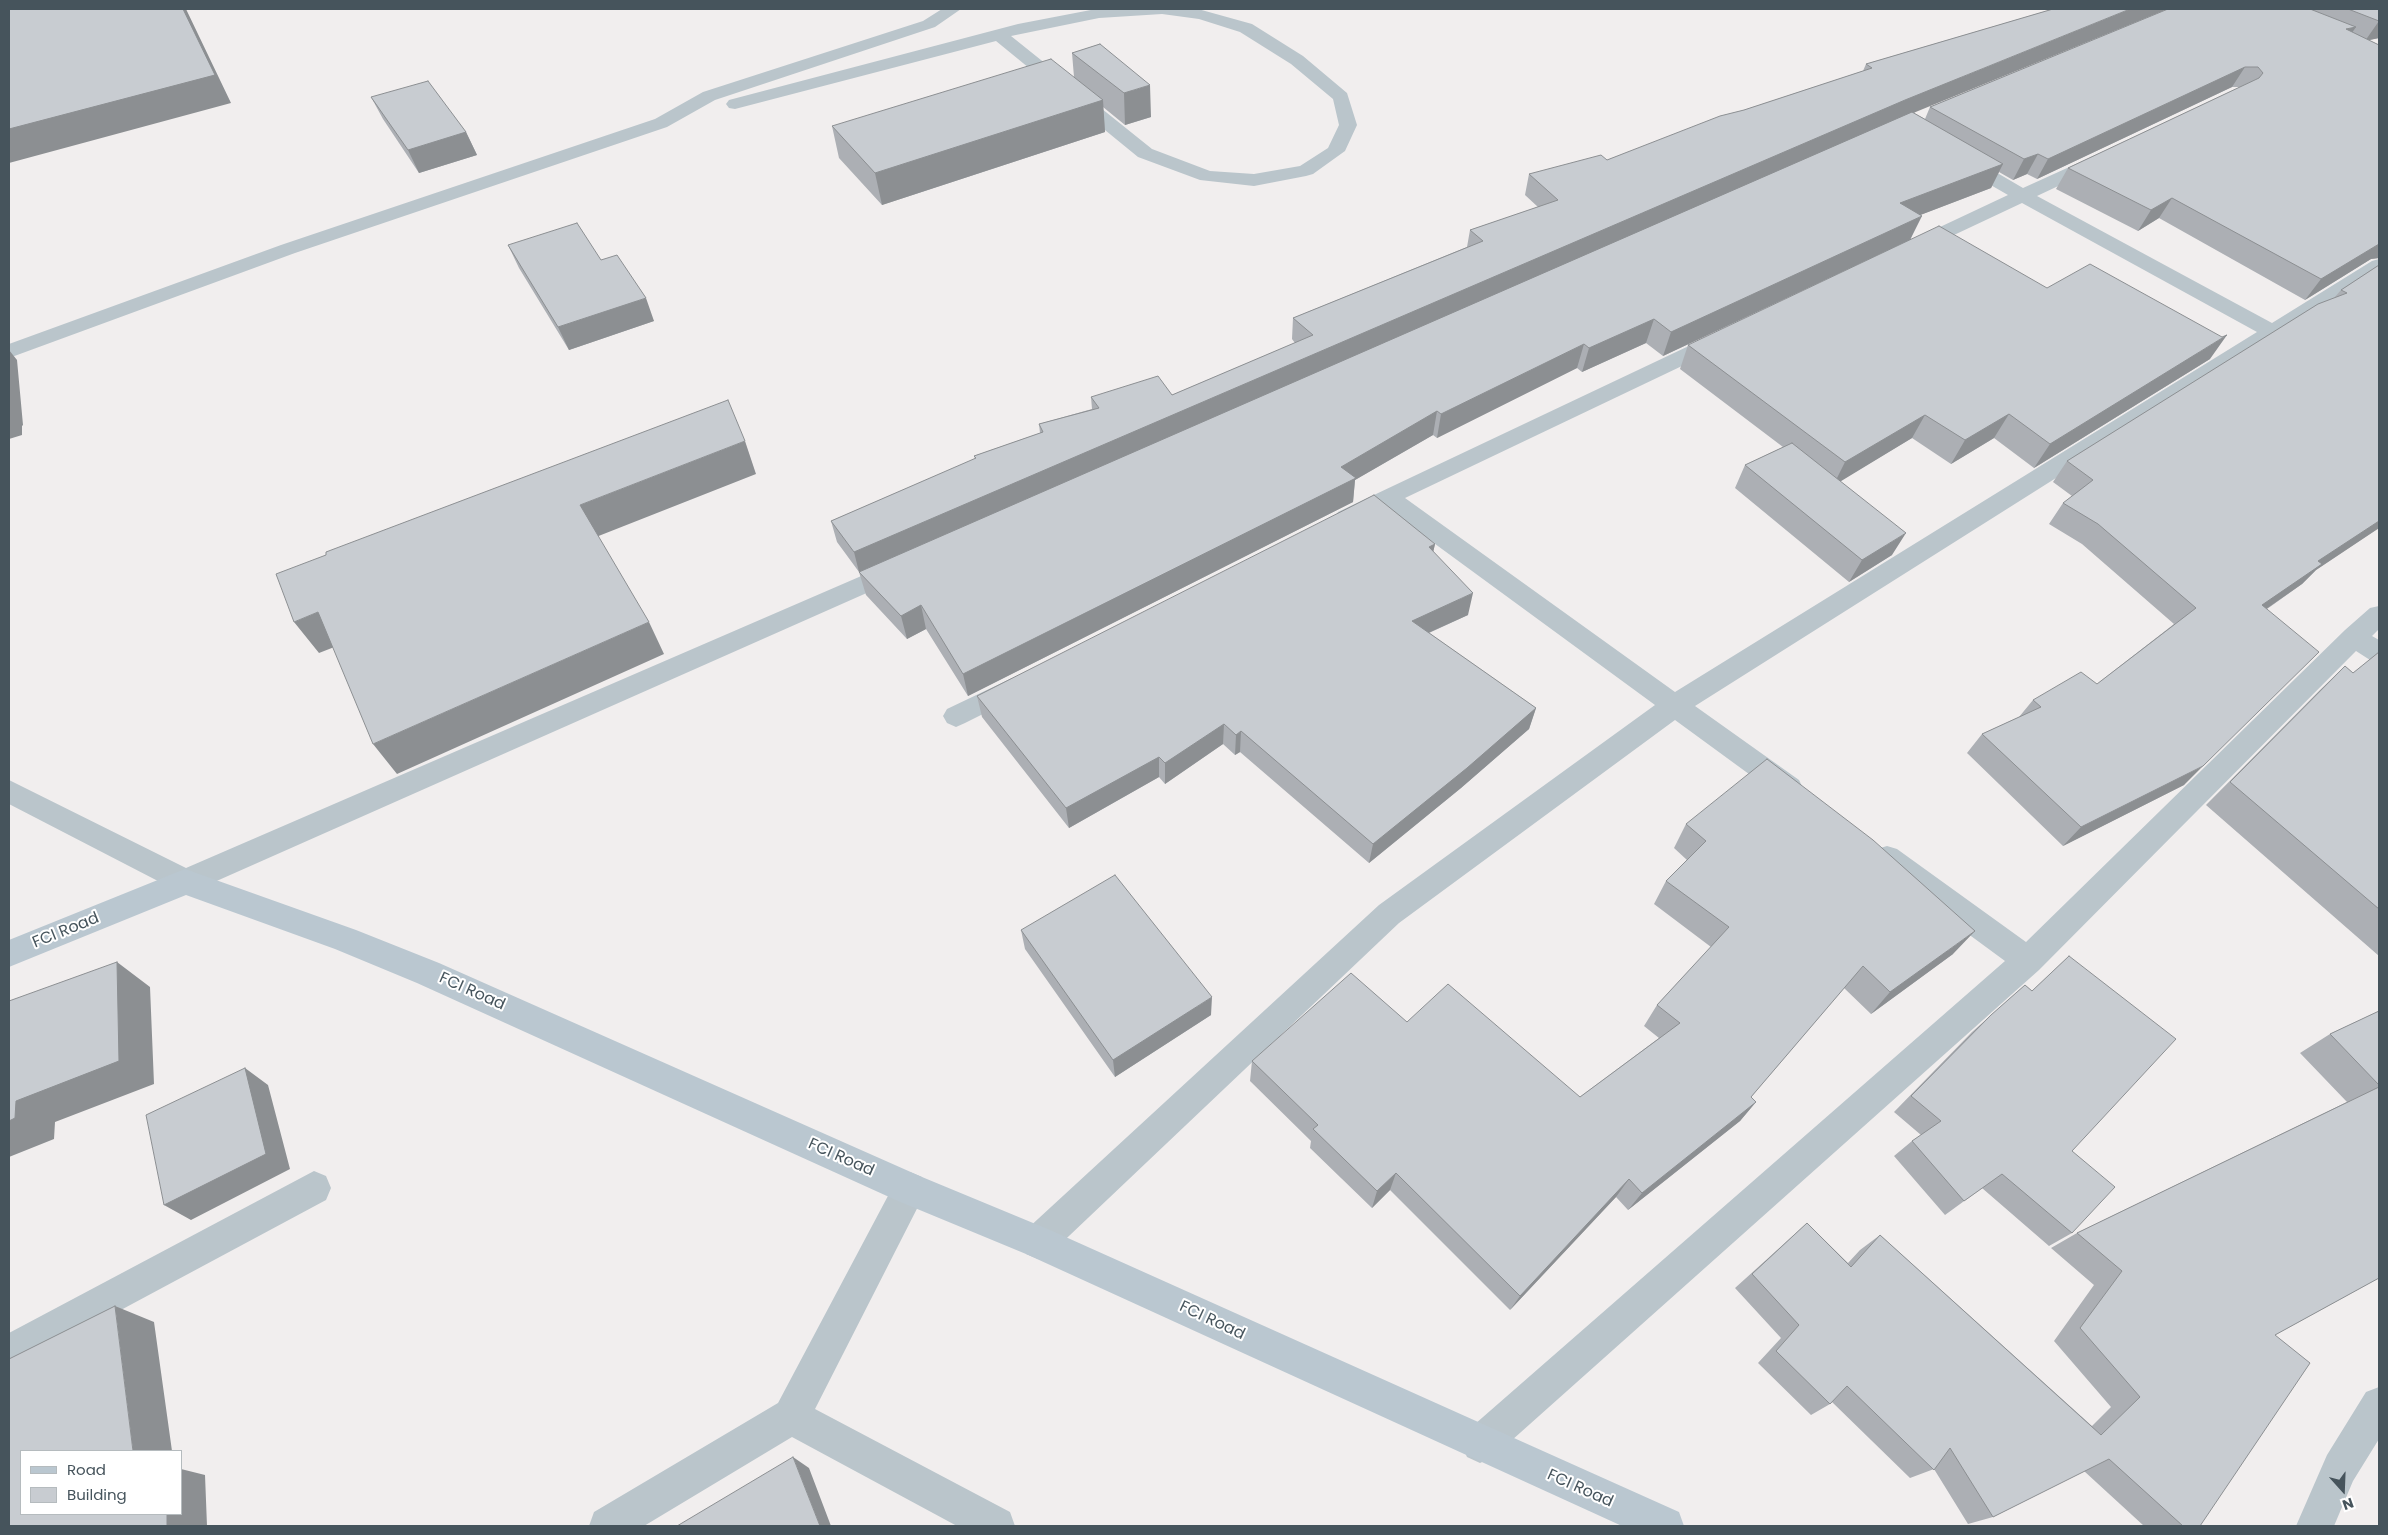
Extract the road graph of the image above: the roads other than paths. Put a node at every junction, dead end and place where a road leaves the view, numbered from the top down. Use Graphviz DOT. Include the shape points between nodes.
graph roads {
  1 [pos="953,9"];
  2 [pos="1160,9"];
  3 [pos="999,35"];
  4 [pos="661,123"];
  5 [pos="2118,150"];
  6 [pos="1945,151"];
  7 [pos="2022,196"];
  8 [pos="1897,255"];
  9 [pos="2379,266"];
  10 [pos="1736,332"];
  11 [pos="2273,332"];
  12 [pos="9,351"];
  13 [pos="1387,497"];
  14 [pos="1325,528"];
  15 [pos="916,561"];
  16 [pos="2379,615"];
  17 [pos="2367,645"];
  18 [pos="1035,676"];
  19 [pos="1674,705"];
  20 [pos="956,716"];
  21 [pos="9,791"];
  22 [pos="1811,804"];
  23 [pos="1867,844"];
  24 [pos="186,882"];
  25 [pos="9,954"];
  26 [pos="2028,960"];
  27 [pos="314,1188"];
  28 [pos="910,1189"];
  29 [pos="1038,1242"];
  30 [pos="9,1352"];
  31 [pos="2379,1405"];
  32 [pos="791,1416"];
  33 [pos="1480,1444"];
  34 [pos="608,1526"];
  35 [pos="996,1526"];
  36 [pos="1664,1526"];
  37 [pos="2315,1526"];
  1 -- 4 [label="street" via="929,24 709,96"];
  2 -- 3 [label="street" via="1099,13"];
  2 -- 3 [label="street" via="1201,14 1246,28 1297,60 1341,98 1348,125 1336,151 1306,170 1271,177 1254,180 1207,176 1145,153"];
  3 -- 4 [label="street"];
  4 -- 12 [label="street" via="288,249"];
  5 -- 7 [label="street"];
  6 -- 7 [label="street"];
  7 -- 8 [label="street"];
  7 -- 11 [label="street"];
  9 -- 11 [label="street"];
  10 -- 13 [label="street"];
  11 -- 19 [label="street"];
  13 -- 14 [label="street"];
  13 -- 19 [label="street"];
  15 -- 24 [label="street"];
  16 -- 17 [label="street"];
  17 -- 26 [label="street"];
  18 -- 20 [label="street"];
  19 -- 22 [label="street"];
  19 -- 29 [label="street" via="1389,914"];
  21 -- 24 [label="street"];
  23 -- 26 [label="street"];
  24 -- 25 [label="street, FCI Road"];
  24 -- 28 [label="street, FCI Road" via="345,939 428,973"];
  26 -- 33 [label="street"];
  27 -- 30 [label="street"];
  28 -- 29 [label="street, FCI Road"];
  28 -- 32 [label="street"];
  29 -- 33 [label="street, FCI Road"];
  31 -- 37 [label="street" via="2340,1468"];
  32 -- 34 [label="street"];
  32 -- 35 [label="street"];
  33 -- 36 [label="street, FCI Road"];
}
